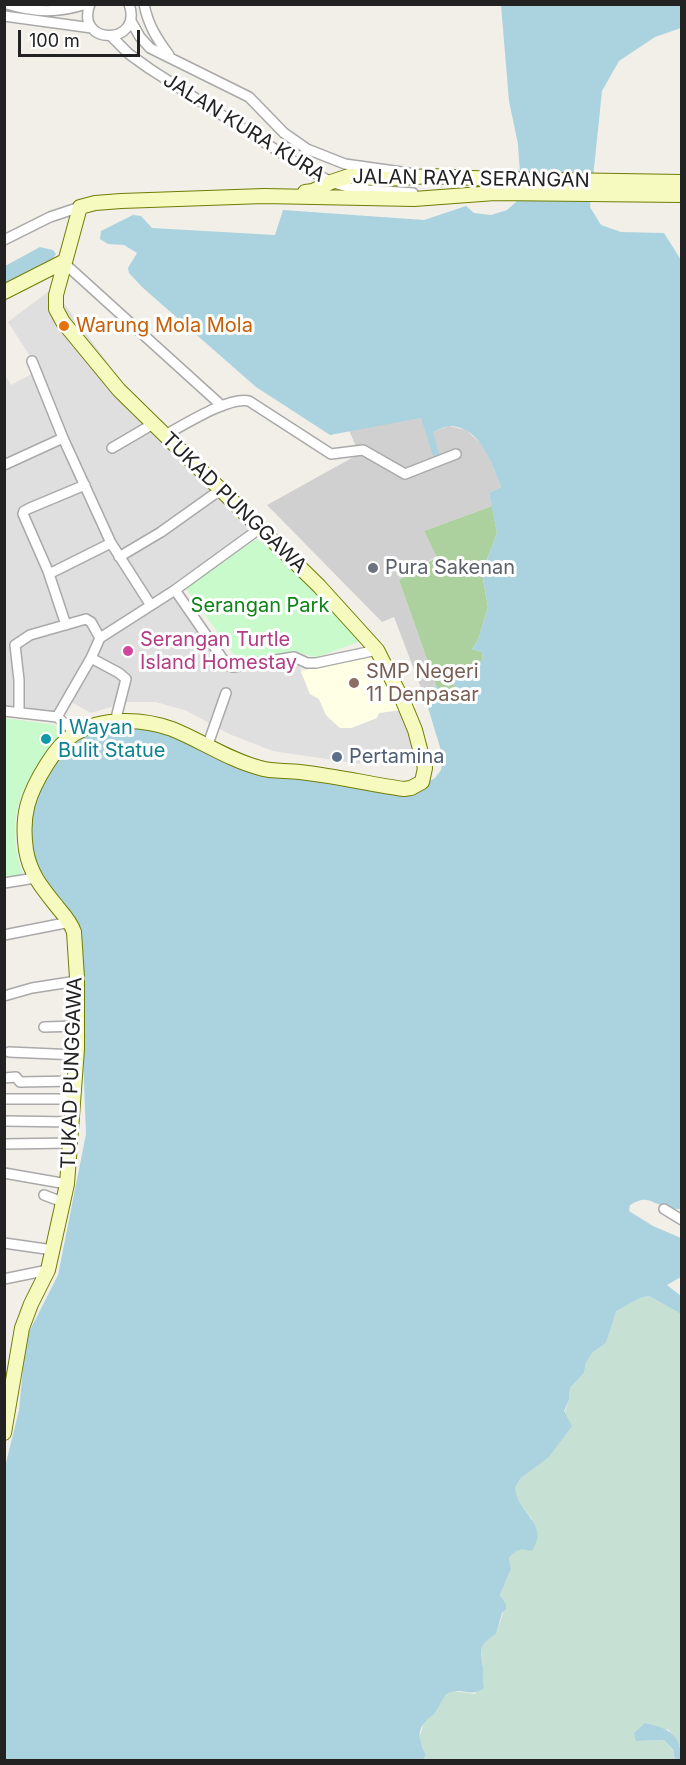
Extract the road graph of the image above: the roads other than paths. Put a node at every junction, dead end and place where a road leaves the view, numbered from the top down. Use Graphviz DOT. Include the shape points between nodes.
graph roads {
  1 [pos="7,4"];
  2 [pos="88,4"];
  3 [pos="144,4"];
  4 [pos="131,7"];
  5 [pos="4,16"];
  6 [pos="131,21"];
  7 [pos="92,28"];
  8 [pos="111,36"];
  9 [pos="171,57"];
  10 [pos="430,176"];
  11 [pos="331,182"];
  12 [pos="681,182"];
  13 [pos="495,186"];
  14 [pos="663,188"];
  15 [pos="681,195"];
  16 [pos="264,196"];
  17 [pos="460,196"];
  18 [pos="80,207"];
  19 [pos="4,240"];
  20 [pos="63,262"];
  21 [pos="4,292"];
  22 [pos="32,361"];
  23 [pos="222,406"];
  24 [pos="153,424"];
  25 [pos="165,435"];
  26 [pos="63,438"];
  27 [pos="112,448"];
  28 [pos="456,454"];
  29 [pos="4,465"];
  30 [pos="85,485"];
  31 [pos="220,490"];
  32 [pos="259,529"];
  33 [pos="111,543"];
  34 [pos="119,557"];
  35 [pos="49,574"];
  36 [pos="175,590"];
  37 [pos="150,604"];
  38 [pos="66,625"];
  39 [pos="100,638"];
  40 [pos="377,650"];
  41 [pos="91,658"];
  42 [pos="226,693"];
  43 [pos="4,711"];
  44 [pos="19,713"];
  45 [pos="57,717"];
  46 [pos="115,722"];
  47 [pos="76,733"];
  48 [pos="207,747"];
  49 [pos="35,878"];
  50 [pos="4,883"];
  51 [pos="70,922"];
  52 [pos="4,935"];
  53 [pos="77,981"];
  54 [pos="4,996"];
  55 [pos="78,1026"];
  56 [pos="44,1027"];
  57 [pos="9,1052"];
  58 [pos="77,1055"];
  59 [pos="4,1078"];
  60 [pos="76,1081"];
  61 [pos="20,1082"];
  62 [pos="4,1098"];
  63 [pos="21,1098"];
  64 [pos="75,1099"];
  65 [pos="4,1121"];
  66 [pos="73,1122"];
  67 [pos="71,1143"];
  68 [pos="4,1144"];
  69 [pos="4,1173"];
  70 [pos="67,1184"];
  71 [pos="44,1195"];
  72 [pos="65,1203"];
  73 [pos="664,1209"];
  74 [pos="681,1220"];
  75 [pos="4,1243"];
  76 [pos="52,1250"];
  77 [pos="48,1270"];
  78 [pos="4,1279"];
  79 [pos="4,1433"];
  1 -- 2 [label="street" via="46,12"];
  2 -- 7 [label="street"];
  3 -- 9 [label="street" via="154,36"];
  4 -- 6 [label="street"];
  5 -- 7 [label="street"];
  6 -- 8 [label="street" via="121,33"];
  6 -- 9 [label="street, JALAN KURA KURA" via="150,48"];
  7 -- 8 [label="street"];
  8 -- 11 [label="street, JALAN KURA KURA" via="150,69"];
  9 -- 10 [label="street, JALAN KURA KURA" via="249,97 284,133 307,149 345,164"];
  10 -- 11 [label="street, JALAN RAYA SERANGAN" via="349,176"];
  10 -- 13 [label="street, JALAN RAYA SERANGAN"];
  11 -- 16 [label="street, JALAN RAYA SERANGAN" via="314,191"];
  11 -- 17 [label="street, JALAN KURA KURA" via="354,189"];
  12 -- 14 [label="street, JALAN RAYA SERANGAN"];
  13 -- 14 [label="street, JALAN RAYA SERANGAN" via="619,181"];
  13 -- 14 [label="street, JALAN RAYA SERANGAN" via="616,195"];
  13 -- 17 [label="street, JALAN RAYA SERANGAN"];
  14 -- 15 [label="street, JALAN RAYA SERANGAN"];
  16 -- 17 [label="street, JALAN RAYA SERANGAN"];
  16 -- 18 [label="street, JALAN RAYA SERANGAN" via="121,201"];
  18 -- 19 [label="street"];
  18 -- 20 [label="street, TUKAD PUNGGAWA"];
  20 -- 21 [label="street"];
  20 -- 23 [label="street"];
  20 -- 24 [label="street, TUKAD PUNGGAWA" via="55,302 63,322 118,390"];
  22 -- 26 [label="street"];
  23 -- 25 [label="street"];
  23 -- 28 [label="street" via="243,399 249,401 331,454 363,450 405,474"];
  24 -- 25 [label="street, TUKAD PUNGGAWA"];
  24 -- 27 [label="street"];
  25 -- 31 [label="street, TUKAD PUNGGAWA"];
  26 -- 29 [label="street"];
  26 -- 30 [label="street"];
  30 -- 33 [label="street"];
  30 -- 35 [label="street" via="24,511"];
  31 -- 32 [label="street, TUKAD PUNGGAWA"];
  31 -- 34 [label="street"];
  32 -- 36 [label="street"];
  32 -- 40 [label="street, TUKAD PUNGGAWA"];
  33 -- 34 [label="street"];
  33 -- 35 [label="street"];
  34 -- 37 [label="street"];
  35 -- 38 [label="street"];
  36 -- 37 [label="street"];
  36 -- 40 [label="street" via="222,658 233,667 294,657 316,663"];
  37 -- 39 [label="street"];
  38 -- 39 [label="street" via="89,620"];
  38 -- 44 [label="street" via="30,635 15,645"];
  39 -- 41 [label="street"];
  40 -- 48 [label="street, TUKAD PUNGGAWA" via="404,701 422,753 424,777 417,786 404,789 268,770"];
  41 -- 45 [label="street"];
  41 -- 46 [label="street" via="126,679"];
  42 -- 48 [label="street"];
  43 -- 44 [label="street"];
  44 -- 45 [label="street"];
  45 -- 47 [label="street"];
  46 -- 47 [label="street, TUKAD PUNGGAWA"];
  46 -- 48 [label="street, TUKAD PUNGGAWA" via="159,725"];
  47 -- 49 [label="street, TUKAD PUNGGAWA" via="51,759 27,806 23,829"];
  49 -- 50 [label="street"];
  49 -- 51 [label="street, TUKAD PUNGGAWA"];
  51 -- 52 [label="street"];
  51 -- 53 [label="street, TUKAD PUNGGAWA"];
  53 -- 54 [label="street" via="32,987"];
  53 -- 55 [label="street, TUKAD PUNGGAWA"];
  55 -- 56 [label="street"];
  55 -- 58 [label="street, TUKAD PUNGGAWA"];
  57 -- 58 [label="street"];
  58 -- 60 [label="street, TUKAD PUNGGAWA"];
  59 -- 61 [label="street" via="16,1077"];
  60 -- 61 [label="street"];
  60 -- 64 [label="street, TUKAD PUNGGAWA"];
  61 -- 63 [label="street"];
  62 -- 63 [label="street"];
  63 -- 64 [label="street"];
  64 -- 66 [label="street, TUKAD PUNGGAWA"];
  65 -- 66 [label="street"];
  66 -- 67 [label="street, TUKAD PUNGGAWA"];
  67 -- 68 [label="street"];
  67 -- 70 [label="street, TUKAD PUNGGAWA"];
  69 -- 70 [label="street"];
  70 -- 76 [label="street, TUKAD PUNGGAWA"];
  71 -- 72 [label="street"];
  73 -- 74 [label="street"];
  75 -- 76 [label="street"];
  76 -- 77 [label="street, TUKAD PUNGGAWA"];
  77 -- 78 [label="street"];
  77 -- 79 [label="street, TUKAD PUNGGAWA" via="22,1328"];
}
